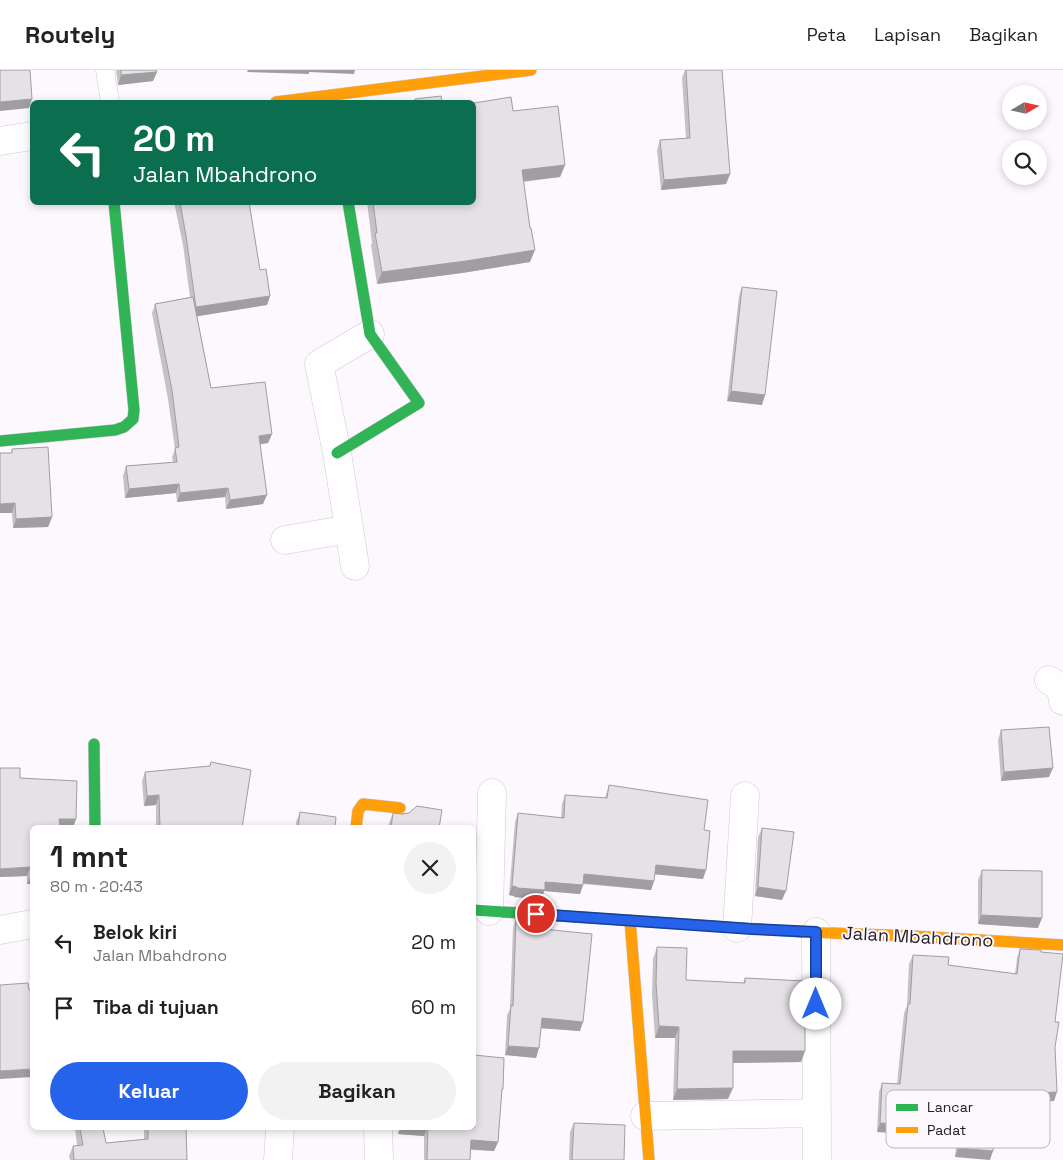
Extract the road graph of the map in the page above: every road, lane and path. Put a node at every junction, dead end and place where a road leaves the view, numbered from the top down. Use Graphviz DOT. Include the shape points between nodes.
graph roads {
  1 [pos="104,70"];
  2 [pos="531,70"];
  3 [pos="426,77"];
  4 [pos="330,99"];
  5 [pos="110,100"];
  6 [pos="312,100"];
  7 [pos="30,136"];
  8 [pos="0,141"];
  9 [pos="114,205"];
  10 [pos="348,205"];
  11 [pos="370,334"];
  12 [pos="0,441"];
  13 [pos="337,453"];
  14 [pos="349,529"];
  15 [pos="285,540"];
  16 [pos="355,566"];
  17 [pos="94,744"];
  18 [pos="492,793"];
  19 [pos="745,796"];
  20 [pos="400,808"];
  21 [pos="95,825"];
  22 [pos="356,825"];
  23 [pos="481,910"];
  24 [pos="630,920"];
  25 [pos="30,924"];
  26 [pos="737,928"];
  27 [pos="0,930"];
  28 [pos="816,932"];
  29 [pos="1063,945"];
  30 [pos="817,1113"];
  31 [pos="645,1116"];
  32 [pos="280,1130"];
  33 [pos="378,1130"];
  34 [pos="278,1160"];
  35 [pos="379,1160"];
  36 [pos="650,1160"];
  37 [pos="817,1160"];
  1 -- 5 [label="lane"];
  2 -- 3 [label="street"];
  3 -- 4 [label="street"];
  4 -- 6 [label="street"];
  7 -- 8 [label="street"];
  9 -- 12 [label="street" via="133,419 115,430"];
  10 -- 11 [label="street"];
  11 -- 13 [label="street" via="319,364"];
  11 -- 13 [label="street" via="419,403"];
  13 -- 14 [label="street"];
  14 -- 15 [label="street"];
  14 -- 16 [label="street"];
  17 -- 21 [label="street"];
  18 -- 23 [label="street"];
  19 -- 26 [label="street"];
  20 -- 22 [label="street" via="363,804 358,811"];
  23 -- 24 [label="street, Jalan Mbahdrono"];
  24 -- 26 [label="street, Jalan Mbahdrono"];
  24 -- 31 [label="street"];
  25 -- 27 [label="street"];
  26 -- 28 [label="street, Jalan Mbahdrono"];
  28 -- 29 [label="street, Jalan Mbahdrono"];
  28 -- 30 [label="street"];
  30 -- 31 [label="street"];
  30 -- 37 [label="street"];
  31 -- 36 [label="street"];
  32 -- 34 [label="street"];
  33 -- 35 [label="street"];
}
